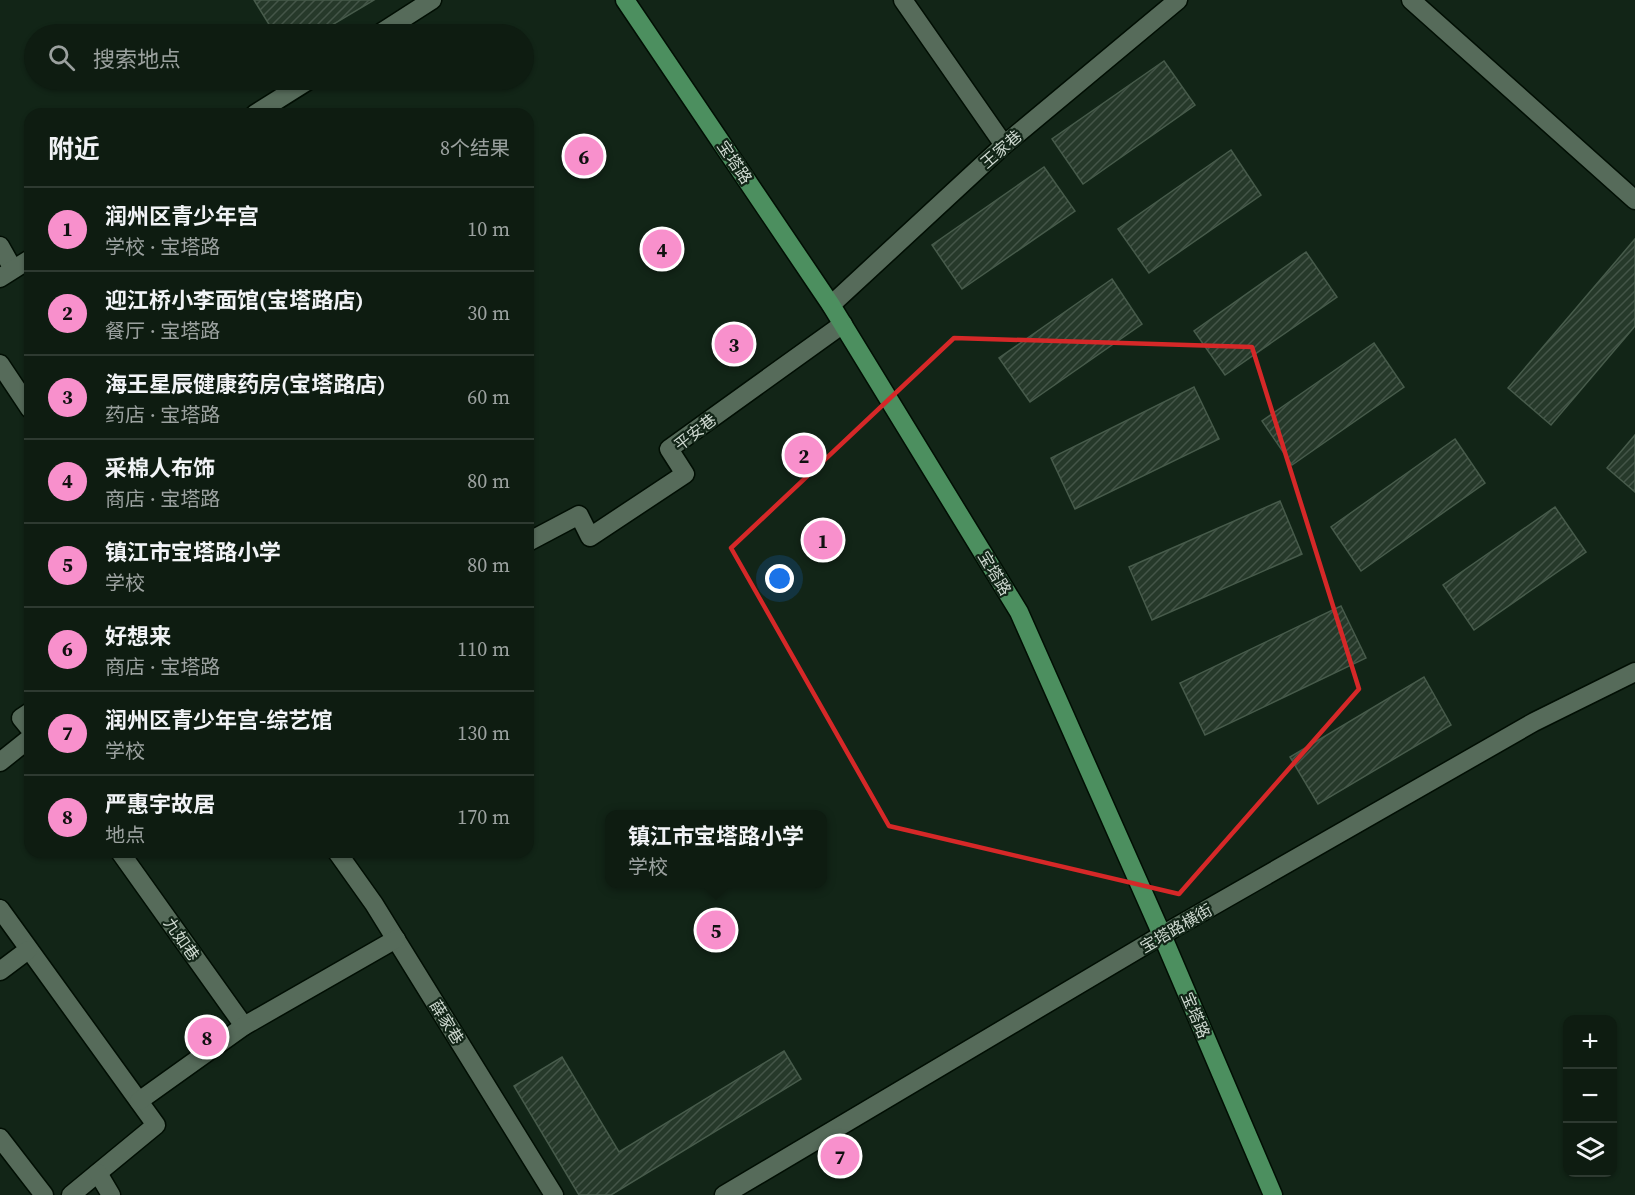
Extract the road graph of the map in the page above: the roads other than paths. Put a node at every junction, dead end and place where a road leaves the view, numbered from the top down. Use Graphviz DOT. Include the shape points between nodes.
graph roads {
  1 [pos="432,0"];
  2 [pos="625,0"];
  3 [pos="903,0"];
  4 [pos="1178,0"];
  5 [pos="1411,0"];
  6 [pos="395,24"];
  7 [pos="293,90"];
  8 [pos="265,108"];
  9 [pos="1004,145"];
  10 [pos="1635,200"];
  11 [pos="0,246"];
  12 [pos="24,263"];
  13 [pos="7,274"];
  14 [pos="831,305"];
  15 [pos="843,324"];
  16 [pos="0,364"];
  17 [pos="24,400"];
  18 [pos="534,539"];
  19 [pos="1635,672"];
  20 [pos="24,743"];
  21 [pos="0,762"];
  22 [pos="124,858"];
  23 [pos="341,858"];
  24 [pos="0,909"];
  25 [pos="1162,935"];
  26 [pos="396,939"];
  27 [pos="28,950"];
  28 [pos="0,971"];
  29 [pos="244,1026"];
  30 [pos="139,1101"];
  31 [pos="0,1138"];
  32 [pos="98,1173"];
  33 [pos="44,1195"];
  34 [pos="71,1195"];
  35 [pos="111,1195"];
  36 [pos="554,1195"];
  37 [pos="724,1195"];
  38 [pos="1273,1195"];
  1 -- 6 [label="street"];
  2 -- 14 [label="main road, 宝塔路"];
  3 -- 9 [label="street"];
  4 -- 9 [label="street, 王家巷"];
  5 -- 10 [label="street"];
  7 -- 8 [label="street"];
  9 -- 14 [label="street, 王家巷"];
  11 -- 13 [label="street"];
  12 -- 13 [label="street"];
  14 -- 15 [label="main road, 宝塔路"];
  15 -- 18 [label="street, 平安巷" via="669,449 685,474 590,537 579,515"];
  15 -- 25 [label="main road, 宝塔路" via="1019,612"];
  16 -- 17 [label="street"];
  19 -- 25 [label="street, 宝塔路横街" via="1534,722"];
  20 -- 21 [label="street"];
  22 -- 29 [label="street, 九如巷"];
  23 -- 26 [label="street, 薛家巷"];
  24 -- 27 [label="street"];
  25 -- 37 [label="street, 宝塔路横街"];
  25 -- 38 [label="main road, 宝塔路"];
  26 -- 29 [label="street"];
  26 -- 36 [label="street, 薛家巷"];
  27 -- 28 [label="street"];
  27 -- 30 [label="street"];
  29 -- 30 [label="street"];
  30 -- 32 [label="street" via="156,1125"];
  31 -- 33 [label="street"];
  32 -- 34 [label="street"];
  32 -- 35 [label="street"];
}
